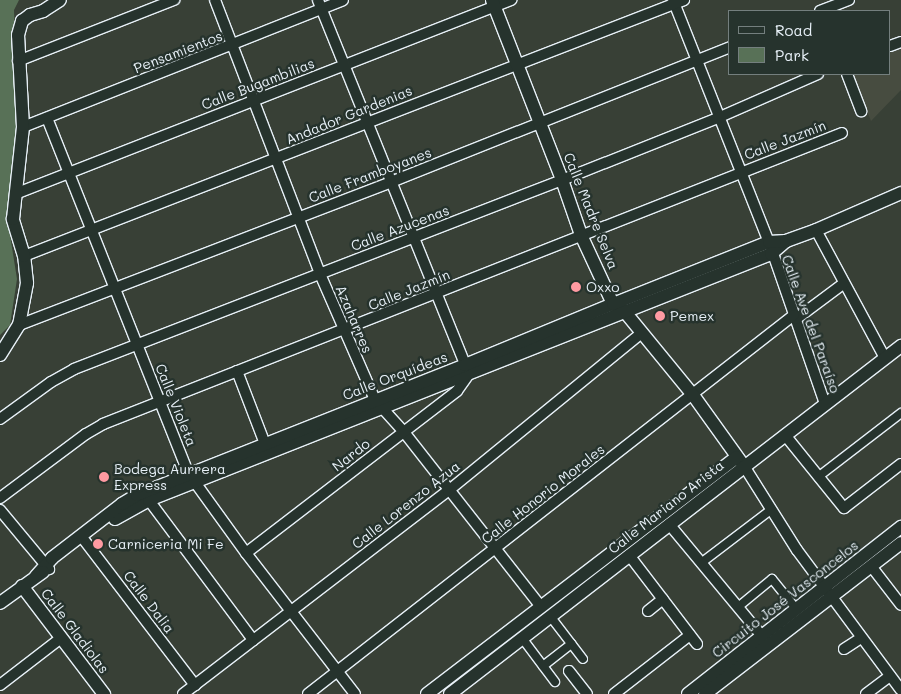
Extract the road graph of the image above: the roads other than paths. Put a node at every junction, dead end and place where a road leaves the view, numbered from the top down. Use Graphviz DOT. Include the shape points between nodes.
graph roads {
  1 [pos="60,0"];
  2 [pos="174,0"];
  3 [pos="214,0"];
  4 [pos="343,0"];
  5 [pos="511,0"];
  6 [pos="849,0"];
  7 [pos="677,1"];
  8 [pos="493,3"];
  9 [pos="320,4"];
  10 [pos="823,8"];
  11 [pos="232,45"];
  12 [pos="728,49"];
  13 [pos="698,60"];
  14 [pos="18,62"];
  15 [pos="345,65"];
  16 [pos="517,65"];
  17 [pos="816,75"];
  18 [pos="846,75"];
  19 [pos="253,100"];
  20 [pos="861,111"];
  21 [pos="720,117"];
  22 [pos="47,118"];
  23 [pos="367,122"];
  24 [pos="539,123"];
  25 [pos="23,127"];
  26 [pos="842,133"];
  27 [pos="276,159"];
  28 [pos="69,172"];
  29 [pos="741,172"];
  30 [pos="562,180"];
  31 [pos="391,182"];
  32 [pos="901,193"];
  33 [pos="15,194"];
  34 [pos="299,217"];
  35 [pos="816,230"];
  36 [pos="92,231"];
  37 [pos="581,235"];
  38 [pos="412,238"];
  39 [pos="770,248"];
  40 [pos="24,256"];
  41 [pos="320,274"];
  42 [pos="843,284"];
  43 [pos="115,287"];
  44 [pos="436,294"];
  45 [pos="613,304"];
  46 [pos="625,312"];
  47 [pos="795,317"];
  48 [pos="19,325"];
  49 [pos="574,325"];
  50 [pos="343,330"];
  51 [pos="642,333"];
  52 [pos="137,344"];
  53 [pos="901,346"];
  54 [pos="0,355"];
  55 [pos="885,358"];
  56 [pos="467,369"];
  57 [pos="237,371"];
  58 [pos="692,395"];
  59 [pos="159,402"];
  60 [pos="379,404"];
  61 [pos="825,404"];
  62 [pos="901,412"];
  63 [pos="0,420"];
  64 [pos="404,432"];
  65 [pos="785,435"];
  66 [pos="265,444"];
  67 [pos="740,461"];
  68 [pos="901,464"];
  69 [pos="818,477"];
  70 [pos="192,478"];
  71 [pos="448,491"];
  72 [pos="146,496"];
  73 [pos="0,498"];
  74 [pos="772,509"];
  75 [pos="0,510"];
  76 [pos="669,524"];
  77 [pos="901,527"];
  78 [pos="84,538"];
  79 [pos="901,543"];
  80 [pos="495,549"];
  81 [pos="246,553"];
  82 [pos="629,555"];
  83 [pos="701,563"];
  84 [pos="871,566"];
  85 [pos="47,567"];
  86 [pos="22,586"];
  87 [pos="826,592"];
  88 [pos="663,599"];
  89 [pos="0,603"];
  90 [pos="901,603"];
  91 [pos="541,607"];
  92 [pos="738,607"];
  93 [pos="796,609"];
  94 [pos="648,611"];
  95 [pos="292,612"];
  96 [pos="550,616"];
  97 [pos="690,635"];
  98 [pos="762,636"];
  99 [pos="61,638"];
  100 [pos="522,638"];
  101 [pos="861,638"];
  102 [pos="253,640"];
  103 [pos="571,644"];
  104 [pos="697,644"];
  105 [pos="844,650"];
  106 [pos="583,660"];
  107 [pos="543,666"];
  108 [pos="568,670"];
  109 [pos="337,672"];
  110 [pos="890,676"];
  111 [pos="555,682"];
  112 [pos="0,685"];
  113 [pos="195,685"];
  114 [pos="901,690"];
  115 [pos="104,694"];
  116 [pos="183,694"];
  117 [pos="308,694"];
  118 [pos="355,694"];
  119 [pos="427,694"];
  120 [pos="450,694"];
  121 [pos="587,694"];
  122 [pos="614,694"];
  123 [pos="688,694"];
  124 [pos="705,694"];
  125 [pos="866,694"];
  1 -- 14 [label="street" via="22,21 18,35"];
  2 -- 14 [label="street"];
  3 -- 11 [label="street, Azaharres"];
  4 -- 9 [label="street, Pensamientos"];
  5 -- 8 [label="street, Calle Bugambilias"];
  6 -- 10 [label="street"];
  7 -- 13 [label="street, Calle Ave del Paraíso"];
  7 -- 16 [label="street, Andador Gardenias"];
  8 -- 15 [label="street, Calle Bugambilias"];
  8 -- 16 [label="street, Calle Madre Selva"];
  9 -- 11 [label="street, Pensamientos"];
  9 -- 15 [label="street"];
  11 -- 19 [label="street, Azaharres"];
  11 -- 22 [label="street, Pensamientos"];
  12 -- 13 [label="street, Calle Framboyanes"];
  13 -- 21 [label="street, Calle Ave del Paraíso"];
  13 -- 24 [label="street, Calle Framboyanes"];
  14 -- 25 [label="street"];
  15 -- 19 [label="street, Calle Bugambilias"];
  15 -- 23 [label="street"];
  16 -- 23 [label="street, Andador Gardenias"];
  16 -- 24 [label="street, Calle Madre Selva"];
  17 -- 21 [label="street, Calle Azucenas"];
  18 -- 20 [label="street"];
  19 -- 27 [label="street, Azaharres"];
  19 -- 28 [label="street, Calle Bugambilias"];
  21 -- 29 [label="street, Calle Ave del Paraíso"];
  21 -- 30 [label="street, Calle Azucenas"];
  22 -- 25 [label="street, Pensamientos"];
  22 -- 28 [label="street, Calle Violeta"];
  23 -- 27 [label="street, Andador Gardenias"];
  23 -- 31 [label="street"];
  24 -- 30 [label="street, Calle Madre Selva"];
  24 -- 31 [label="street, Calle Framboyanes"];
  25 -- 33 [label="street"];
  26 -- 29 [label="street, Calle Jazmín"];
  27 -- 34 [label="street, Azaharres"];
  27 -- 36 [label="street, Andador Gardenias"];
  28 -- 33 [label="street, Calle Bugambilias"];
  28 -- 36 [label="street, Calle Violeta"];
  29 -- 37 [label="street, Calle Jazmín"];
  29 -- 39 [label="street, Calle Ave del Paraíso"];
  30 -- 37 [label="street, Calle Madre Selva"];
  30 -- 38 [label="street, Calle Azucenas"];
  31 -- 34 [label="street, Calle Framboyanes"];
  31 -- 38 [label="street"];
  32 -- 35 [label="street, Calle Orquídeas"];
  33 -- 40 [label="street" via="13,219"];
  34 -- 41 [label="street, Azaharres"];
  34 -- 43 [label="street, Calle Framboyanes"];
  35 -- 39 [label="street, Calle Orquídeas"];
  35 -- 42 [label="street"];
  36 -- 40 [label="street, Andador Gardenias"];
  36 -- 43 [label="street, Calle Violeta"];
  37 -- 44 [label="street, Calle Jazmín"];
  37 -- 45 [label="street, Calle Madre Selva"];
  38 -- 41 [label="street, Calle Azucenas"];
  38 -- 44 [label="street"];
  39 -- 45 [label="street, Calle Orquídeas"];
  39 -- 46 [label="street, Calle Orquídeas"];
  39 -- 47 [label="street, Calle Ave del Paraíso"];
  40 -- 48 [label="street" via="27,283"];
  41 -- 50 [label="street, Azaharres"];
  41 -- 52 [label="street, Calle Azucenas"];
  42 -- 47 [label="street, Calle Honorio Morales"];
  42 -- 55 [label="street"];
  43 -- 48 [label="street, Calle Framboyanes"];
  43 -- 52 [label="street, Calle Violeta"];
  44 -- 50 [label="street, Calle Jazmín"];
  44 -- 56 [label="street"];
  45 -- 46 [label="street"];
  45 -- 49 [label="street, Calle Orquídeas"];
  46 -- 49 [label="street, Calle Orquídeas"];
  46 -- 51 [label="street"];
  47 -- 58 [label="street, Calle Honorio Morales"];
  47 -- 61 [label="street, Calle Ave del Paraíso"];
  48 -- 54 [label="street"];
  49 -- 56 [label="street, Calle Orquídeas"];
  50 -- 57 [label="street, Calle Jazmín"];
  50 -- 60 [label="street, Azaharres"];
  51 -- 58 [label="street"];
  51 -- 71 [label="street, Calle Lorenzo Azua"];
  52 -- 59 [label="street, Calle Violeta"];
  52 -- 63 [label="street, Calle Azucenas" via="66,373"];
  53 -- 55 [label="street, Calle Mariano Arista"];
  55 -- 61 [label="street, Calle Mariano Arista"];
  56 -- 60 [label="street, Calle Orquídeas"];
  56 -- 64 [label="street, Nardo" via="457,392"];
  57 -- 59 [label="street, Calle Jazmín"];
  57 -- 66 [label="street"];
  58 -- 67 [label="street"];
  58 -- 80 [label="street, Calle Honorio Morales"];
  59 -- 70 [label="street, Calle Violeta"];
  59 -- 73 [label="street, Calle Jazmín" via="86,434"];
  60 -- 64 [label="street, Azaharres"];
  60 -- 66 [label="street, Calle Orquídeas"];
  60 -- 70 [label="street, Calle Orquídeas"];
  61 -- 65 [label="street, Calle Mariano Arista"];
  62 -- 69 [label="street"];
  64 -- 71 [label="street, Azaharres"];
  64 -- 81 [label="street, Nardo"];
  65 -- 67 [label="street, Calle Mariano Arista"];
  65 -- 69 [label="street"];
  66 -- 70 [label="street, Calle Orquídeas"];
  67 -- 74 [label="street"];
  67 -- 76 [label="street, Calle Mariano Arista"];
  67 -- 91 [label="street, Calle Mariano Arista"];
  68 -- 69 [label="street" via="844,508"];
  70 -- 72 [label="street, Calle Orquídeas"];
  70 -- 81 [label="street, Calle Violeta"];
  71 -- 80 [label="street, Azaharres"];
  71 -- 95 [label="street, Calle Lorenzo Azua"];
  72 -- 78 [label="street, Calle Orquídeas" via="122,504"];
  72 -- 102 [label="street"];
  74 -- 83 [label="street"];
  74 -- 87 [label="street"];
  75 -- 85 [label="street"];
  76 -- 82 [label="street, Calle Mariano Arista"];
  76 -- 83 [label="street"];
  77 -- 87 [label="street, Circuito José Vasconcelos"];
  78 -- 85 [label="street, Calle Orquídeas"];
  78 -- 113 [label="street, Calle Dalia"];
  79 -- 84 [label="street, Circuito José Vasconcelos"];
  80 -- 91 [label="street, Azaharres"];
  80 -- 109 [label="street, Calle Honorio Morales"];
  81 -- 95 [label="street, Calle Violeta"];
  82 -- 88 [label="street"];
  82 -- 96 [label="street, Calle Mariano Arista"];
  83 -- 92 [label="street"];
  84 -- 87 [label="street, Circuito José Vasconcelos"];
  84 -- 90 [label="street"];
  85 -- 86 [label="street, Calle Orquídeas"];
  86 -- 89 [label="street, Calle Orquídeas"];
  86 -- 99 [label="street, Calle Gladiolas"];
  87 -- 93 [label="street, Circuito José Vasconcelos"];
  87 -- 101 [label="street"];
  87 -- 124 [label="street, Circuito José Vasconcelos"];
  88 -- 94 [label="street"];
  88 -- 97 [label="street"];
  91 -- 119 [label="street, Calle Mariano Arista"];
  92 -- 93 [label="street" via="772,579"];
  92 -- 98 [label="street"];
  93 -- 98 [label="street, Circuito José Vasconcelos"];
  95 -- 102 [label="street, Calle Lorenzo Azua"];
  95 -- 109 [label="street, Calle Violeta"];
  96 -- 100 [label="street, Calle Mariano Arista"];
  96 -- 103 [label="street"];
  97 -- 104 [label="street"];
  97 -- 122 [label="street"];
  98 -- 123 [label="street, Circuito José Vasconcelos"];
  99 -- 112 [label="street"];
  99 -- 115 [label="street, Calle Gladiolas"];
  100 -- 107 [label="street"];
  100 -- 120 [label="street, Calle Mariano Arista"];
  101 -- 105 [label="street"];
  101 -- 110 [label="street"];
  102 -- 113 [label="street, Calle Lorenzo Azua"];
  103 -- 106 [label="street"];
  103 -- 107 [label="street"];
  107 -- 111 [label="street"];
  108 -- 121 [label="street"];
  109 -- 117 [label="street, Calle Honorio Morales"];
  109 -- 118 [label="street, Calle Violeta"];
  110 -- 114 [label="street"];
  110 -- 125 [label="street"];
  113 -- 116 [label="street, Calle Lorenzo Azua"];
}
